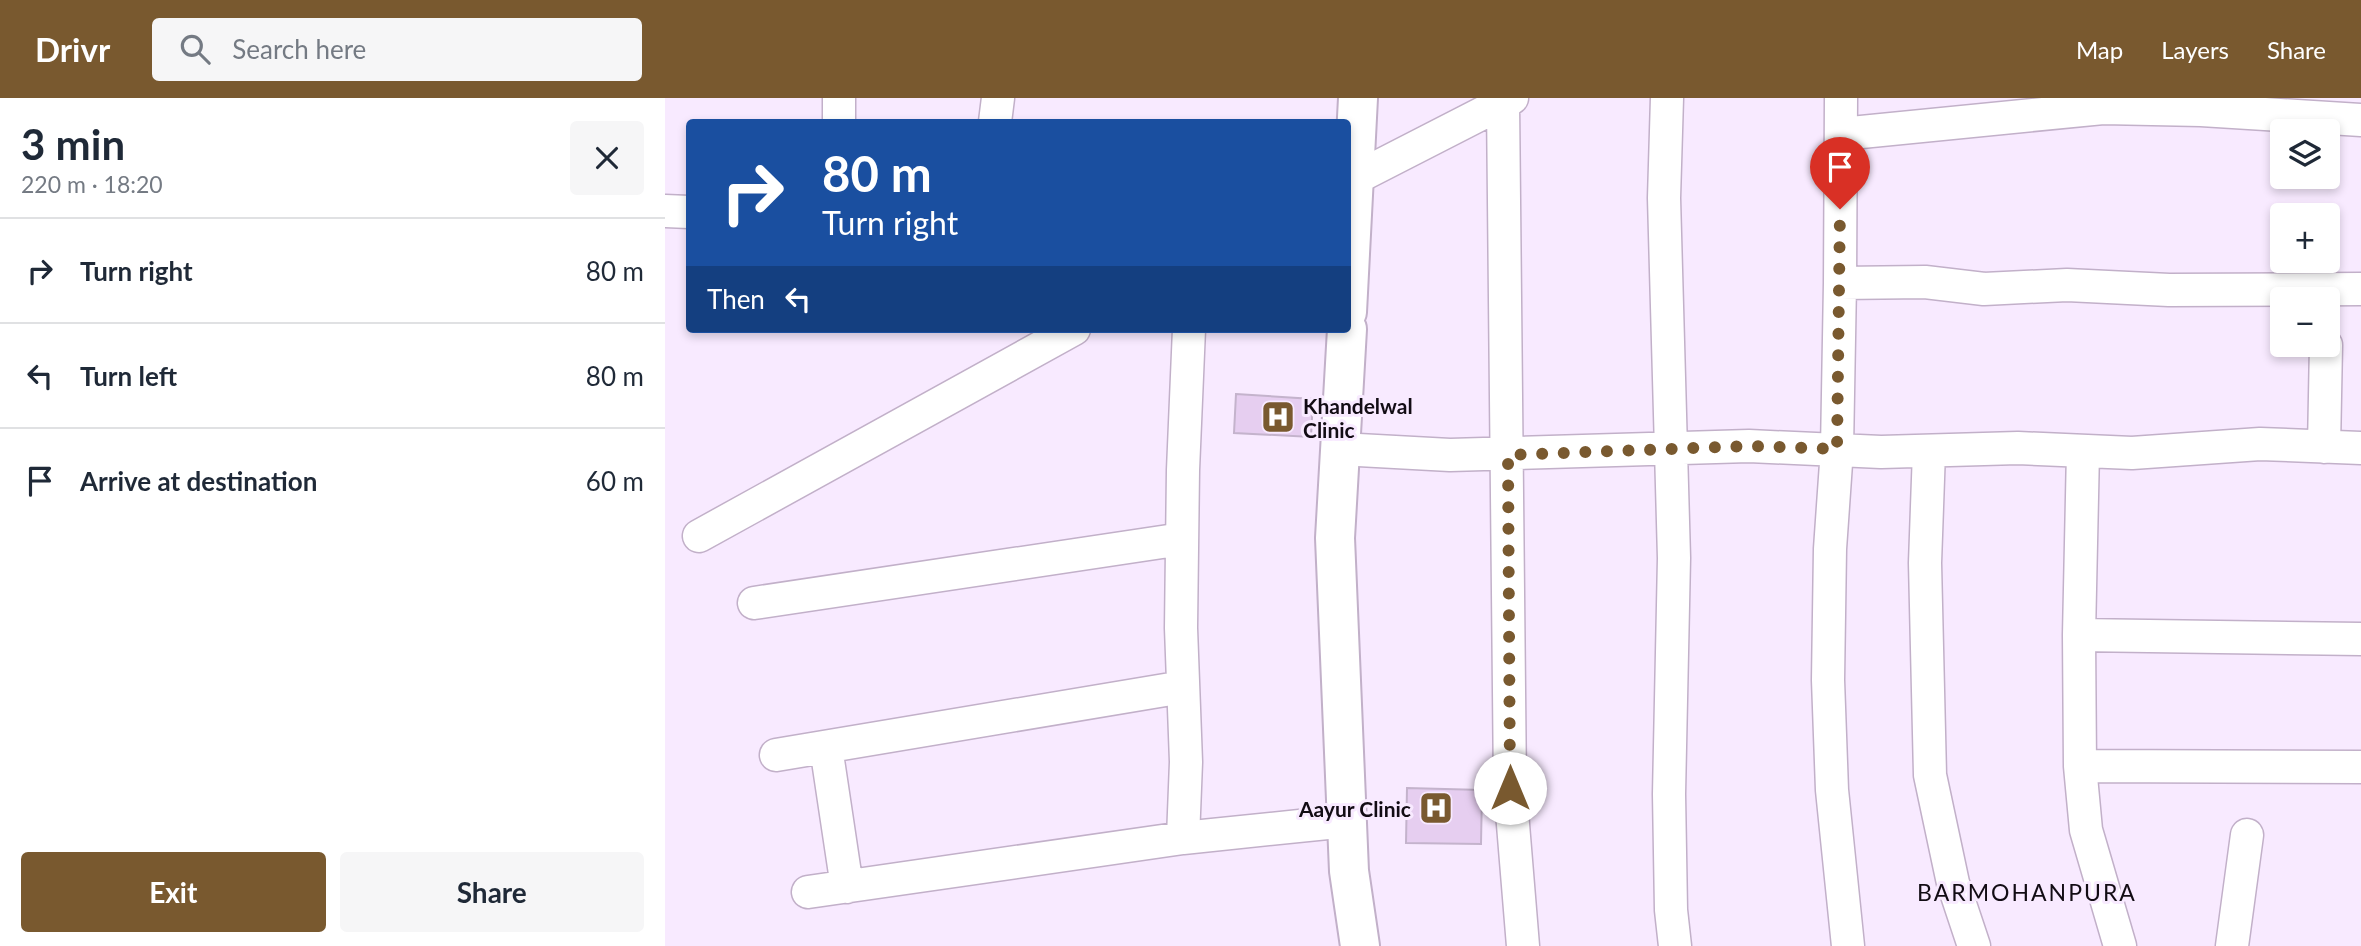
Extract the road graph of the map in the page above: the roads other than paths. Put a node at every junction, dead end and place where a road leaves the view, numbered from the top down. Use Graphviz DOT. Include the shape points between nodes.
graph roads {
  1 [pos="839,98"];
  2 [pos="998,98"];
  3 [pos="1358,98"];
  4 [pos="1667,98"];
  5 [pos="1841,98"];
  6 [pos="1508,101"];
  7 [pos="839,119"];
  8 [pos="995,119"];
  9 [pos="2361,120"];
  10 [pos="1841,134"];
  11 [pos="1352,180"];
  12 [pos="1351,206"];
  13 [pos="665,211"];
  14 [pos="686,212"];
  15 [pos="1840,283"];
  16 [pos="2361,289"];
  17 [pos="2340,292"];
  18 [pos="2270,293"];
  19 [pos="1067,333"];
  20 [pos="1189,333"];
  21 [pos="1347,333"];
  22 [pos="2326,357"];
  23 [pos="2324,447"];
  24 [pos="2361,448"];
  25 [pos="1340,449"];
  26 [pos="1670,449"];
  27 [pos="1837,449"];
  28 [pos="1929,451"];
  29 [pos="2083,451"];
  30 [pos="1508,455"];
  31 [pos="699,536"];
  32 [pos="1182,538"];
  33 [pos="754,603"];
  34 [pos="2079,635"];
  35 [pos="2361,639"];
  36 [pos="1182,687"];
  37 [pos="825,747"];
  38 [pos="776,755"];
  39 [pos="2080,766"];
  40 [pos="2361,767"];
  41 [pos="1347,821"];
  42 [pos="2247,835"];
  43 [pos="1183,838"];
  44 [pos="847,887"];
  45 [pos="808,892"];
  46 [pos="1360,946"];
  47 [pos="1523,946"];
  48 [pos="1675,946"];
  49 [pos="1848,946"];
  50 [pos="1975,946"];
  51 [pos="2120,946"];
  52 [pos="2232,946"];
  1 -- 7 [label="street"];
  2 -- 8 [label="street"];
  3 -- 11 [label="street"];
  4 -- 26 [label="street" via="1664,198"];
  5 -- 10 [label="street"];
  6 -- 11 [label="street"];
  6 -- 30 [label="street"];
  9 -- 10 [label="street" via="2103,108"];
  10 -- 15 [label="street"];
  11 -- 12 [label="street"];
  13 -- 14 [label="street"];
  15 -- 18 [label="street"];
  15 -- 27 [label="street"];
  16 -- 17 [label="street"];
  19 -- 31 [label="street"];
  20 -- 32 [label="street"];
  21 -- 25 [label="street"];
  22 -- 23 [label="street"];
  23 -- 24 [label="street"];
  23 -- 29 [label="street" via="2260,444 2132,453"];
  25 -- 30 [label="street"];
  25 -- 41 [label="street" via="1335,538"];
  26 -- 27 [label="street"];
  26 -- 30 [label="street"];
  26 -- 48 [label="street" via="1674,558 1669,794"];
  27 -- 28 [label="street"];
  27 -- 49 [label="street" via="1828,680 1832,790"];
  28 -- 29 [label="street"];
  28 -- 50 [label="street" via="1925,563 1930,775 1952,883"];
  29 -- 34 [label="street"];
  30 -- 47 [label="street" via="1510,788"];
  32 -- 33 [label="street"];
  32 -- 36 [label="street"];
  34 -- 35 [label="street"];
  34 -- 39 [label="street"];
  36 -- 37 [label="street"];
  36 -- 43 [label="street" via="1186,762"];
  37 -- 38 [label="street"];
  37 -- 44 [label="street"];
  39 -- 40 [label="street"];
  39 -- 51 [label="street" via="2086,830"];
  41 -- 43 [label="street"];
  41 -- 46 [label="street"];
  42 -- 52 [label="street"];
  43 -- 44 [label="street"];
  44 -- 45 [label="street"];
}
